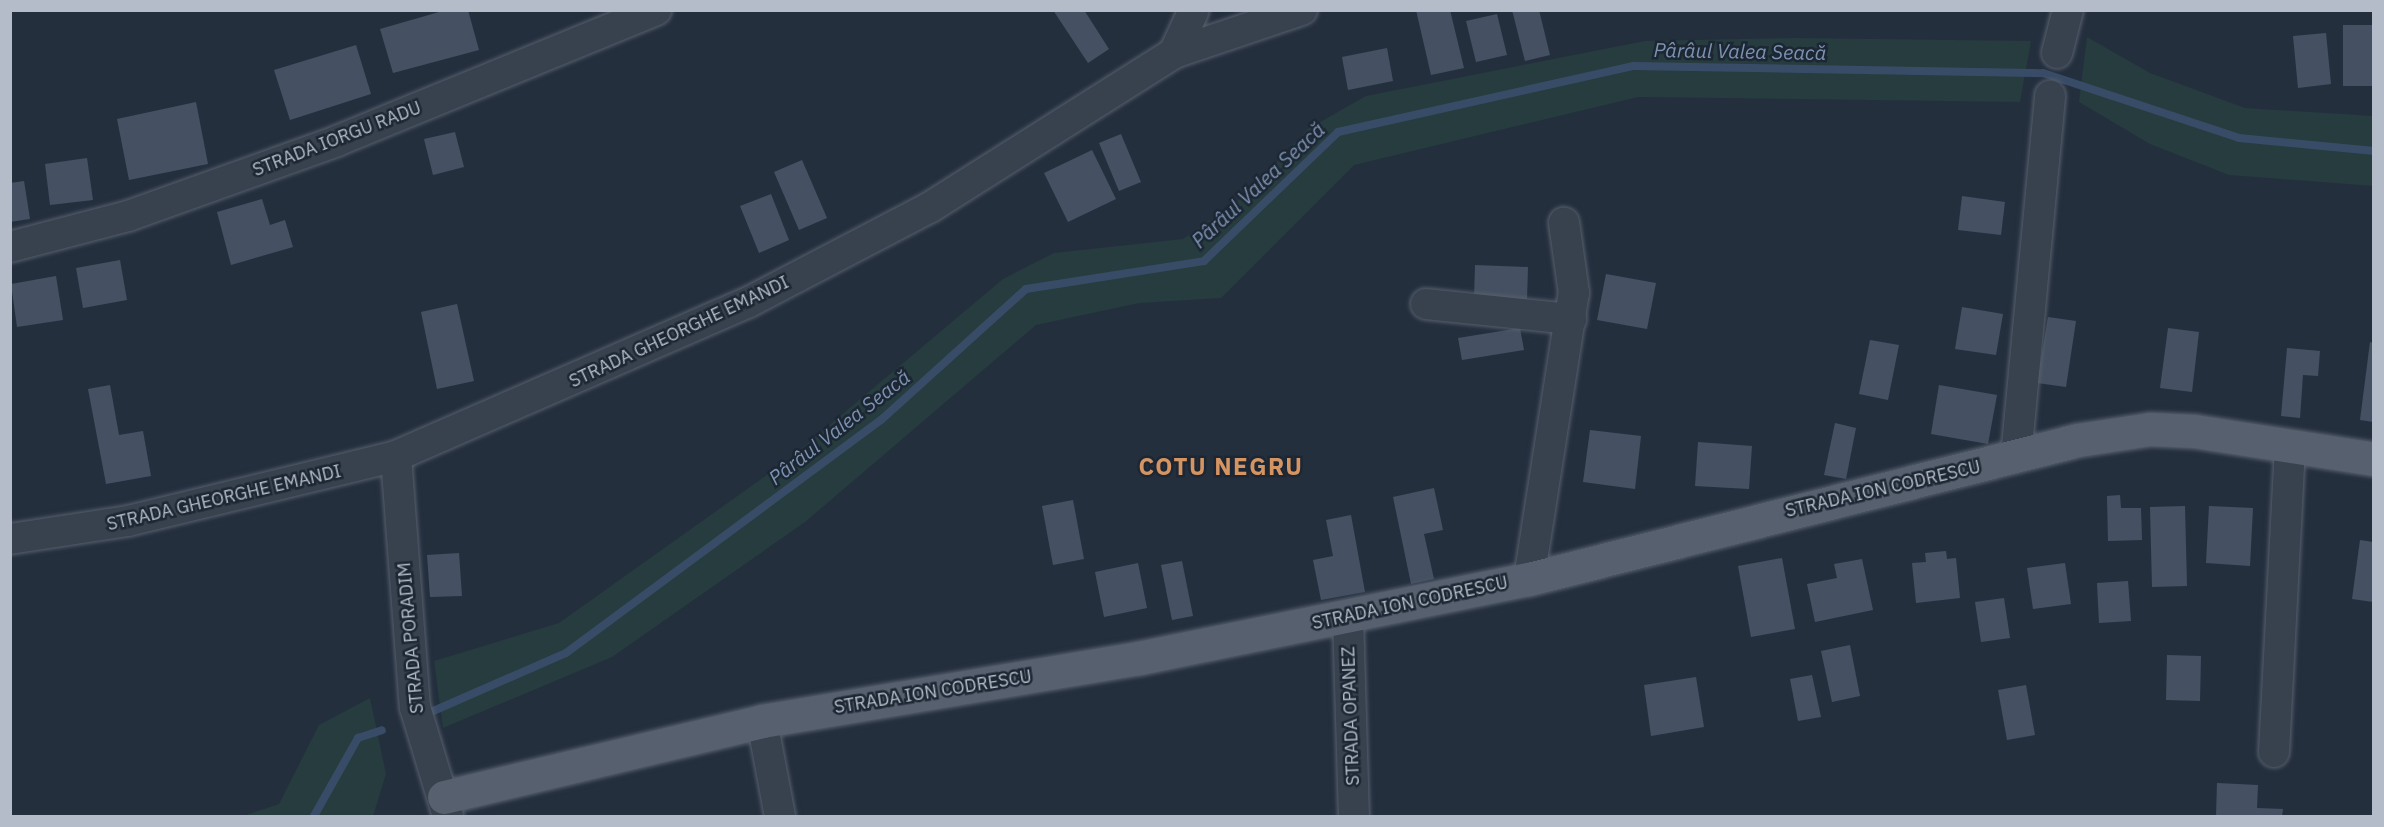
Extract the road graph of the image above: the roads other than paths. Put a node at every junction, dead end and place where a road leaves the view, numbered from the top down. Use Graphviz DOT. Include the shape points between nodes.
graph roads {
  1 [pos="656,10"];
  2 [pos="1194,10"];
  3 [pos="1302,10"];
  4 [pos="2068,10"];
  5 [pos="1174,53"];
  6 [pos="2057,53"];
  7 [pos="2050,96"];
  8 [pos="1564,223"];
  9 [pos="10,247"];
  10 [pos="1426,304"];
  11 [pos="1571,319"];
  12 [pos="2290,446"];
  13 [pos="396,456"];
  14 [pos="2016,457"];
  15 [pos="2373,459"];
  16 [pos="10,539"];
  17 [pos="1529,579"];
  18 [pos="1348,616"];
  19 [pos="762,721"];
  20 [pos="2274,753"];
  21 [pos="446,807"];
  22 [pos="780,816"];
  23 [pos="1354,816"];
  1 -- 9 [label="street, STRADA IORGU RADU" via="337,141 128,216"];
  2 -- 5 [label="street"];
  3 -- 5 [label="street, STRADA GHEORGHE EMANDI"];
  4 -- 6 [label="street"];
  5 -- 13 [label="street, STRADA GHEORGHE EMANDI" via="929,208 747,303"];
  7 -- 14 [label="street"];
  8 -- 11 [label="street" via="1574,293"];
  10 -- 11 [label="street"];
  11 -- 17 [label="street"];
  12 -- 14 [label="main road, STRADA ION CODRESCU" via="2150,429"];
  12 -- 15 [label="main road, STRADA ION CODRESCU"];
  12 -- 20 [label="street"];
  13 -- 16 [label="street, STRADA GHEORGHE EMANDI" via="128,521"];
  13 -- 21 [label="street, STRADA PORADIM" via="415,707"];
  14 -- 17 [label="main road, STRADA ION CODRESCU"];
  17 -- 18 [label="main road, STRADA ION CODRESCU"];
  18 -- 19 [label="main road, STRADA ION CODRESCU" via="1139,658"];
  18 -- 23 [label="street, STRADA OPANEZ"];
  19 -- 21 [label="main road, STRADA ION CODRESCU"];
  19 -- 22 [label="street"];
}
